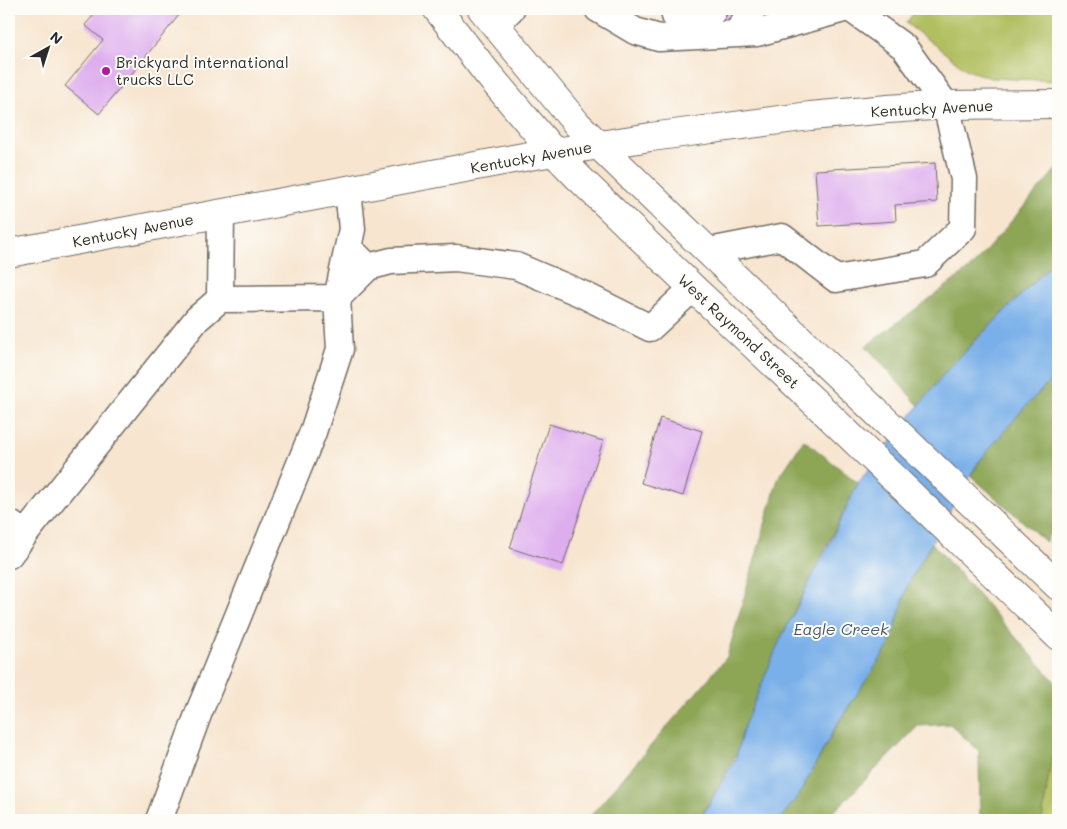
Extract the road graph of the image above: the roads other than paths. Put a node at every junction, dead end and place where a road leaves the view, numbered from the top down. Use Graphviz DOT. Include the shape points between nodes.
graph roads {
  1 [pos="437,9"];
  2 [pos="598,9"];
  3 [pos="753,9"];
  4 [pos="844,9"];
  5 [pos="851,9"];
  6 [pos="713,10"];
  7 [pos="677,11"];
  8 [pos="496,14"];
  9 [pos="736,34"];
  10 [pos="659,38"];
  11 [pos="1058,104"];
  12 [pos="946,105"];
  13 [pos="599,145"];
  14 [pos="553,151"];
  15 [pos="348,190"];
  16 [pos="221,214"];
  17 [pos="348,247"];
  18 [pos="709,251"];
  19 [pos="9,253"];
  20 [pos="368,267"];
  21 [pos="692,288"];
  22 [pos="337,298"];
  23 [pos="220,299"];
  24 [pos="17,529"];
  25 [pos="9,555"];
  26 [pos="1058,586"];
  27 [pos="1058,636"];
  28 [pos="159,820"];
  1 -- 14 [label="main road, West Raymond Street"];
  2 -- 10 [label="lane" via="635,31"];
  3 -- 9 [label="lane"];
  4 -- 9 [label="lane" via="757,33"];
  5 -- 12 [label="lane" via="904,47"];
  6 -- 7 [label="lane"];
  7 -- 10 [label="lane"];
  8 -- 13 [label="main road" via="578,124"];
  9 -- 10 [label="lane"];
  11 -- 12 [label="main road, Kentucky Avenue"];
  12 -- 13 [label="main road, Kentucky Avenue" via="810,116"];
  12 -- 18 [label="lane" via="964,179 963,228 925,264 836,280 782,237"];
  13 -- 14 [label="main road, Kentucky Avenue"];
  13 -- 18 [label="main road"];
  14 -- 15 [label="main road, Kentucky Avenue"];
  14 -- 21 [label="main road, West Raymond Street"];
  15 -- 16 [label="main road, Kentucky Avenue"];
  15 -- 17 [label="lane" via="352,229"];
  16 -- 19 [label="main road, Kentucky Avenue"];
  16 -- 23 [label="lane"];
  17 -- 20 [label="lane"];
  17 -- 22 [label="lane"];
  18 -- 26 [label="main road"];
  20 -- 21 [label="lane" via="391,261 456,258 516,266 650,328"];
  20 -- 22 [label="lane"];
  21 -- 27 [label="main road, West Raymond Street"];
  22 -- 23 [label="lane"];
  22 -- 28 [label="lane" via="340,348 313,432 199,712"];
  23 -- 24 [label="lane" via="197,319"];
  24 -- 25 [label="lane"];
}
